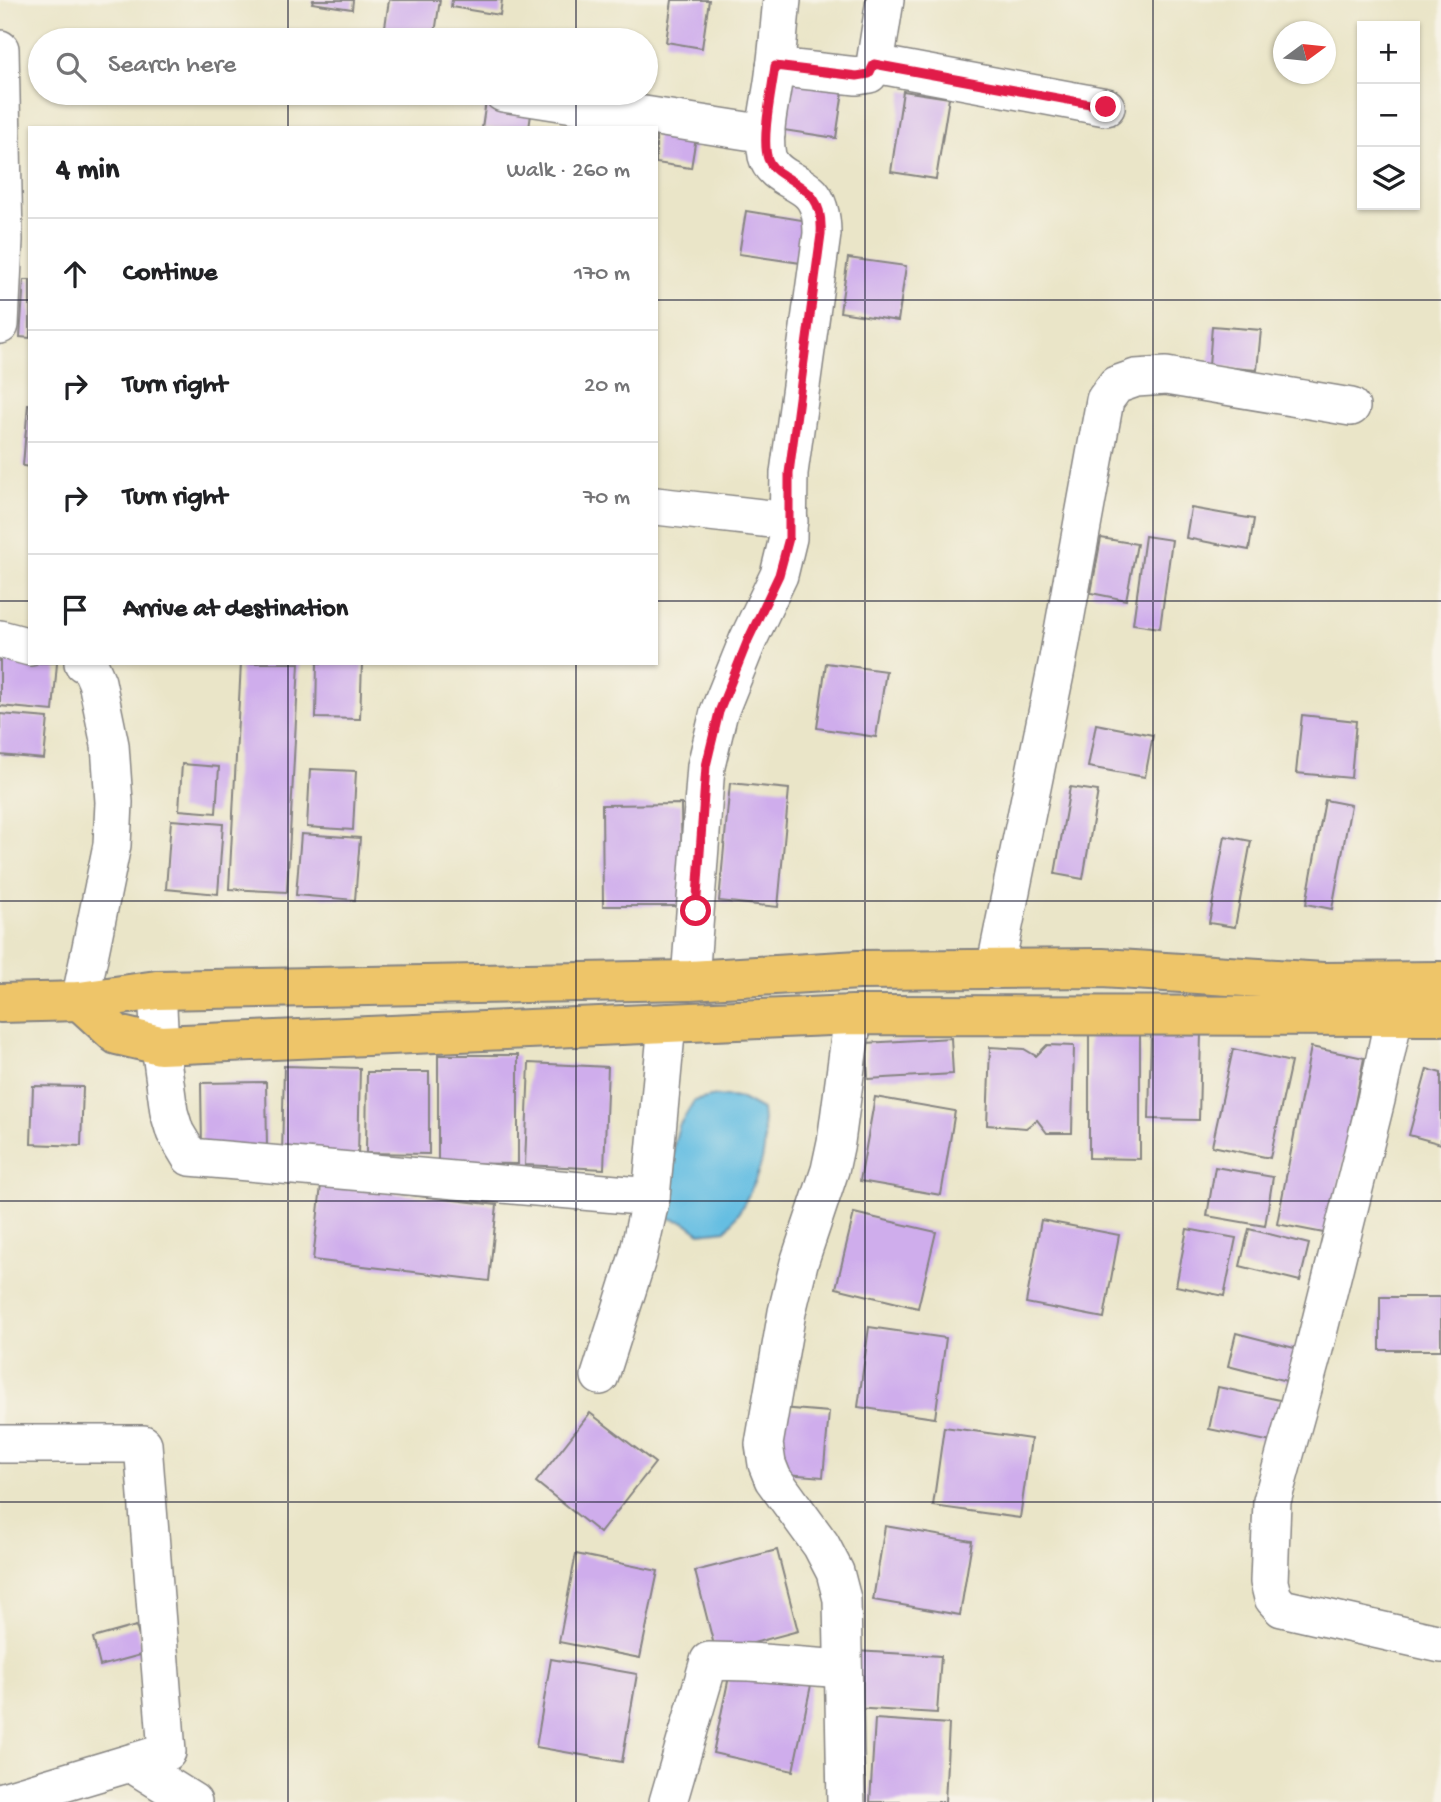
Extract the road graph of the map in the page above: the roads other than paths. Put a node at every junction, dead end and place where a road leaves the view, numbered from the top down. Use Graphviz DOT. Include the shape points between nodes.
graph roads {
  1 [pos="782,0"];
  2 [pos="885,0"];
  3 [pos="0,50"];
  4 [pos="874,64"];
  5 [pos="775,66"];
  6 [pos="580,105"];
  7 [pos="1106,107"];
  8 [pos="766,134"];
  9 [pos="16,276"];
  10 [pos="0,326"];
  11 [pos="1352,407"];
  12 [pos="658,506"];
  13 [pos="789,521"];
  14 [pos="0,639"];
  15 [pos="28,646"];
  16 [pos="88,665"];
  17 [pos="995,970"];
  18 [pos="690,980"];
  19 [pos="1441,981"];
  20 [pos="157,990"];
  21 [pos="79,1001"];
  22 [pos="0,1003"];
  23 [pos="853,1015"];
  24 [pos="1394,1016"];
  25 [pos="1441,1016"];
  26 [pos="667,1023"];
  27 [pos="160,1045"];
  28 [pos="651,1197"];
  29 [pos="600,1376"];
  30 [pos="0,1444"];
  31 [pos="1441,1644"];
  32 [pos="843,1669"];
  33 [pos="131,1763"];
  34 [pos="1,1802"];
  35 [pos="193,1802"];
  36 [pos="668,1802"];
  37 [pos="846,1802"];
  1 -- 5 [label="street"];
  2 -- 4 [label="street"];
  3 -- 9 [label="street" via="5,240"];
  4 -- 5 [label="street" via="869,74 857,76"];
  4 -- 7 [label="street"];
  5 -- 8 [label="street"];
  6 -- 8 [label="street"];
  8 -- 13 [label="street" via="774,169 810,192 822,224 789,473"];
  9 -- 10 [label="street"];
  11 -- 17 [label="street" via="1166,376 1116,385 1105,400"];
  12 -- 13 [label="street"];
  13 -- 18 [label="street" via="779,575 719,712 706,766"];
  14 -- 15 [label="street"];
  16 -- 21 [label="street" via="97,681 110,745 114,802 112,845"];
  17 -- 18 [label="highway" via="859,970"];
  17 -- 19 [label="highway" via="1102,968 1323,982"];
  18 -- 20 [label="highway"];
  20 -- 21 [label="highway"];
  20 -- 27 [label="street"];
  21 -- 22 [label="highway"];
  21 -- 27 [label="highway" via="117,1035"];
  23 -- 24 [label="highway"];
  23 -- 26 [label="highway"];
  23 -- 32 [label="street" via="834,1151 787,1312 764,1444 773,1479 835,1572 842,1599"];
  24 -- 25 [label="highway"];
  24 -- 31 [label="street" via="1313,1353 1272,1501 1269,1582 1273,1598 1282,1608"];
  26 -- 27 [label="highway"];
  26 -- 28 [label="street"];
  27 -- 28 [label="street" via="169,1112 190,1157"];
  28 -- 29 [label="street" via="638,1256"];
  30 -- 33 [label="street" via="143,1444 167,1752"];
  32 -- 36 [label="street" via="709,1661"];
  32 -- 37 [label="street"];
  33 -- 34 [label="street"];
  33 -- 35 [label="street"];
}
